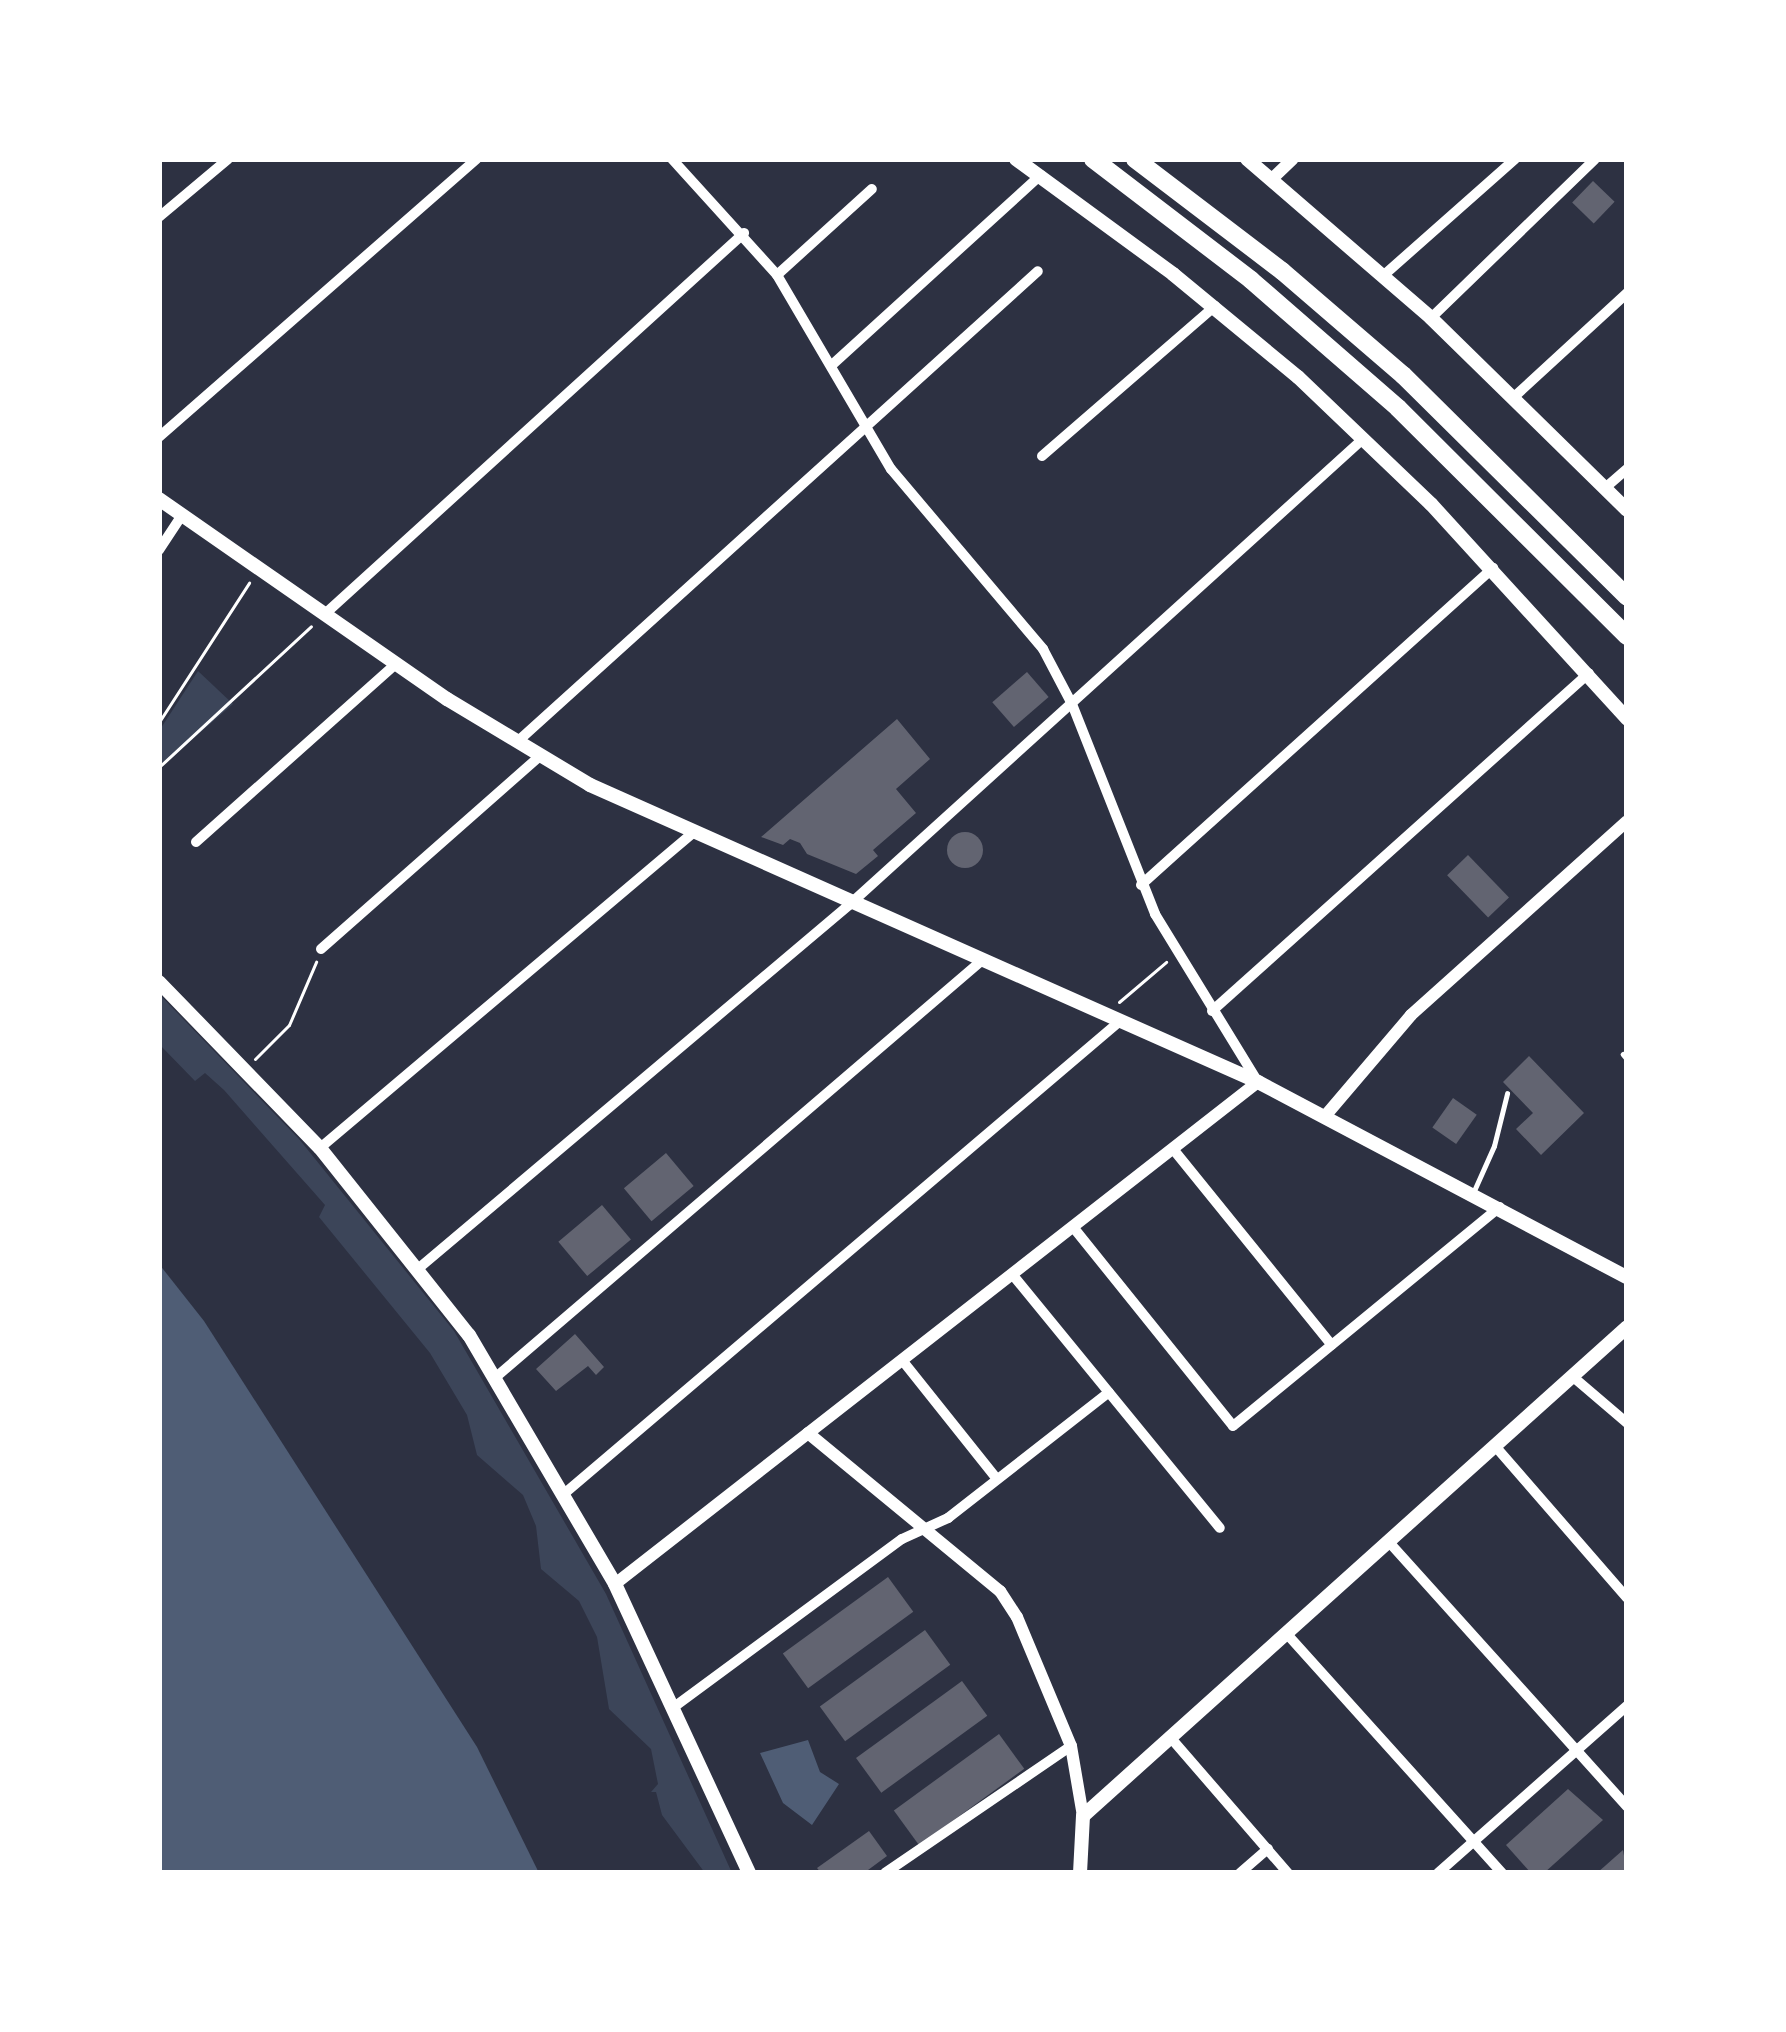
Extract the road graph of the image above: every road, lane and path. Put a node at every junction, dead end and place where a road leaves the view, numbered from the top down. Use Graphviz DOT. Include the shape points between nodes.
graph roads {
  1 [pos="227,159"];
  2 [pos="476,159"];
  3 [pos="672,159"];
  4 [pos="1016,159"];
  5 [pos="1093,159"];
  6 [pos="1135,159"];
  7 [pos="1246,159"];
  8 [pos="1293,159"];
  9 [pos="1515,159"];
  10 [pos="1595,159"];
  11 [pos="1041,175"];
  12 [pos="1272,179"];
  13 [pos="872,189"];
  14 [pos="159,217"];
  15 [pos="744,233"];
  16 [pos="1038,271"];
  17 [pos="777,275"];
  18 [pos="1384,275"];
  19 [pos="1627,293"];
  20 [pos="1215,306"];
  21 [pos="1431,318"];
  22 [pos="833,364"];
  23 [pos="1514,397"];
  24 [pos="865,428"];
  25 [pos="159,437"];
  26 [pos="1364,438"];
  27 [pos="1042,456"];
  28 [pos="1627,469"];
  29 [pos="1605,488"];
  30 [pos="159,500"];
  31 [pos="1627,510"];
  32 [pos="182,515"];
  33 [pos="159,550"];
  34 [pos="259,568"];
  35 [pos="1493,568"];
  36 [pos="1627,597"];
  37 [pos="326,613"];
  38 [pos="1627,636"];
  39 [pos="397,663"];
  40 [pos="1589,673"];
  41 [pos="1072,704"];
  42 [pos="1627,718"];
  43 [pos="159,722"];
  44 [pos="517,742"];
  45 [pos="540,756"];
  46 [pos="159,767"];
  47 [pos="1627,821"];
  48 [pos="691,834"];
  49 [pos="196,842"];
  50 [pos="1141,885"];
  51 [pos="849,904"];
  52 [pos="321,949"];
  53 [pos="1177,953"];
  54 [pos="980,962"];
  55 [pos="159,982"];
  56 [pos="1212,1011"];
  57 [pos="1104,1015"];
  58 [pos="1120,1022"];
  59 [pos="246,1069"];
  60 [pos="1258,1082"];
  61 [pos="1507,1094"];
  62 [pos="1326,1115"];
  63 [pos="320,1148"];
  64 [pos="1173,1149"];
  65 [pos="1473,1192"];
  66 [pos="1500,1207"];
  67 [pos="1072,1227"];
  68 [pos="419,1268"];
  69 [pos="1012,1274"];
  70 [pos="1627,1277"];
  71 [pos="1627,1327"];
  72 [pos="1332,1345"];
  73 [pos="902,1360"];
  74 [pos="1572,1376"];
  75 [pos="496,1377"];
  76 [pos="1109,1392"];
  77 [pos="1627,1423"];
  78 [pos="808,1433"];
  79 [pos="1495,1446"];
  80 [pos="998,1479"];
  81 [pos="565,1493"];
  82 [pos="1220,1528"];
  83 [pos="927,1529"];
  84 [pos="1388,1541"];
  85 [pos="615,1584"];
  86 [pos="1627,1598"];
  87 [pos="1286,1633"];
  88 [pos="1627,1706"];
  89 [pos="674,1707"];
  90 [pos="1170,1738"];
  91 [pos="1071,1745"];
  92 [pos="1577,1750"];
  93 [pos="1627,1806"];
  94 [pos="1083,1816"];
  95 [pos="1473,1842"];
  96 [pos="1268,1849"];
  97 [pos="749,1873"];
  98 [pos="885,1873"];
  99 [pos="1080,1873"];
  100 [pos="1240,1873"];
  101 [pos="1288,1873"];
  102 [pos="1438,1873"];
  103 [pos="1502,1873"];
  1 -- 14 [label="street"];
  2 -- 25 [label="street"];
  3 -- 15 [label="street"];
  4 -- 11 [label="main road"];
  5 -- 38 [label="highway" via="1251,280 1398,408"];
  6 -- 36 [label="highway" via="1403,375"];
  7 -- 12 [label="main road"];
  8 -- 12 [label="street"];
  9 -- 18 [label="street"];
  10 -- 21 [label="street"];
  11 -- 20 [label="main road"];
  11 -- 22 [label="street"];
  12 -- 18 [label="main road"];
  13 -- 17 [label="street"];
  15 -- 17 [label="street"];
  15 -- 37 [label="street"];
  16 -- 24 [label="street"];
  17 -- 22 [label="street"];
  18 -- 21 [label="main road"];
  19 -- 23 [label="street"];
  20 -- 26 [label="main road"];
  20 -- 27 [label="street"];
  21 -- 23 [label="main road"];
  22 -- 24 [label="street"];
  23 -- 29 [label="main road"];
  24 -- 41 [label="street" via="916,503 1029,631"];
  24 -- 44 [label="street"];
  26 -- 35 [label="main road"];
  26 -- 41 [label="street"];
  28 -- 29 [label="street"];
  29 -- 31 [label="main road"];
  30 -- 32 [label="main road"];
  32 -- 33 [label="street"];
  32 -- 34 [label="main road"];
  34 -- 37 [label="main road"];
  34 -- 43 [label="path"];
  35 -- 40 [label="main road"];
  35 -- 50 [label="street"];
  37 -- 39 [label="main road"];
  37 -- 46 [label="path"];
  39 -- 44 [label="main road"];
  39 -- 49 [label="street"];
  40 -- 42 [label="main road"];
  40 -- 56 [label="street"];
  41 -- 50 [label="street"];
  41 -- 51 [label="street"];
  44 -- 45 [label="main road"];
  45 -- 48 [label="main road"];
  45 -- 52 [label="street"];
  47 -- 62 [label="street" via="1411,1015"];
  48 -- 51 [label="main road"];
  48 -- 63 [label="street"];
  50 -- 53 [label="street"];
  51 -- 54 [label="main road"];
  51 -- 68 [label="street"];
  52 -- 59 [label="path" via="289,1025"];
  53 -- 56 [label="street"];
  53 -- 57 [label="path"];
  54 -- 57 [label="main road"];
  54 -- 75 [label="street"];
  55 -- 59 [label="main road"];
  56 -- 60 [label="street"];
  57 -- 58 [label="main road"];
  58 -- 60 [label="main road"];
  58 -- 81 [label="street"];
  59 -- 63 [label="main road"];
  60 -- 62 [label="main road"];
  60 -- 64 [label="street"];
  61 -- 65 [label="lane"];
  62 -- 65 [label="main road"];
  63 -- 68 [label="main road"];
  64 -- 67 [label="street"];
  64 -- 72 [label="street"];
  65 -- 66 [label="main road"];
  66 -- 70 [label="main road"];
  66 -- 72 [label="street"];
  67 -- 69 [label="street"];
  67 -- 72 [label="street" via="1233,1426"];
  68 -- 75 [label="main road"];
  69 -- 73 [label="street"];
  69 -- 76 [label="street"];
  71 -- 74 [label="main road"];
  73 -- 78 [label="street"];
  73 -- 80 [label="street"];
  74 -- 77 [label="street"];
  74 -- 79 [label="main road"];
  75 -- 81 [label="main road"];
  76 -- 80 [label="street"];
  76 -- 82 [label="street"];
  78 -- 83 [label="street"];
  78 -- 85 [label="street"];
  79 -- 84 [label="main road"];
  79 -- 86 [label="street"];
  80 -- 83 [label="street"];
  81 -- 85 [label="main road"];
  83 -- 89 [label="street" via="902,1539"];
  83 -- 91 [label="street" via="1010,1604"];
  84 -- 87 [label="main road"];
  84 -- 92 [label="street"];
  85 -- 89 [label="main road"];
  87 -- 90 [label="main road"];
  87 -- 95 [label="street"];
  88 -- 92 [label="street"];
  89 -- 97 [label="main road"];
  90 -- 94 [label="main road"];
  90 -- 96 [label="street"];
  91 -- 94 [label="street"];
  91 -- 98 [label="street"];
  92 -- 93 [label="street"];
  92 -- 95 [label="street"];
  94 -- 99 [label="main road"];
  95 -- 102 [label="street"];
  95 -- 103 [label="street"];
  96 -- 100 [label="street"];
  96 -- 101 [label="street"];
}
